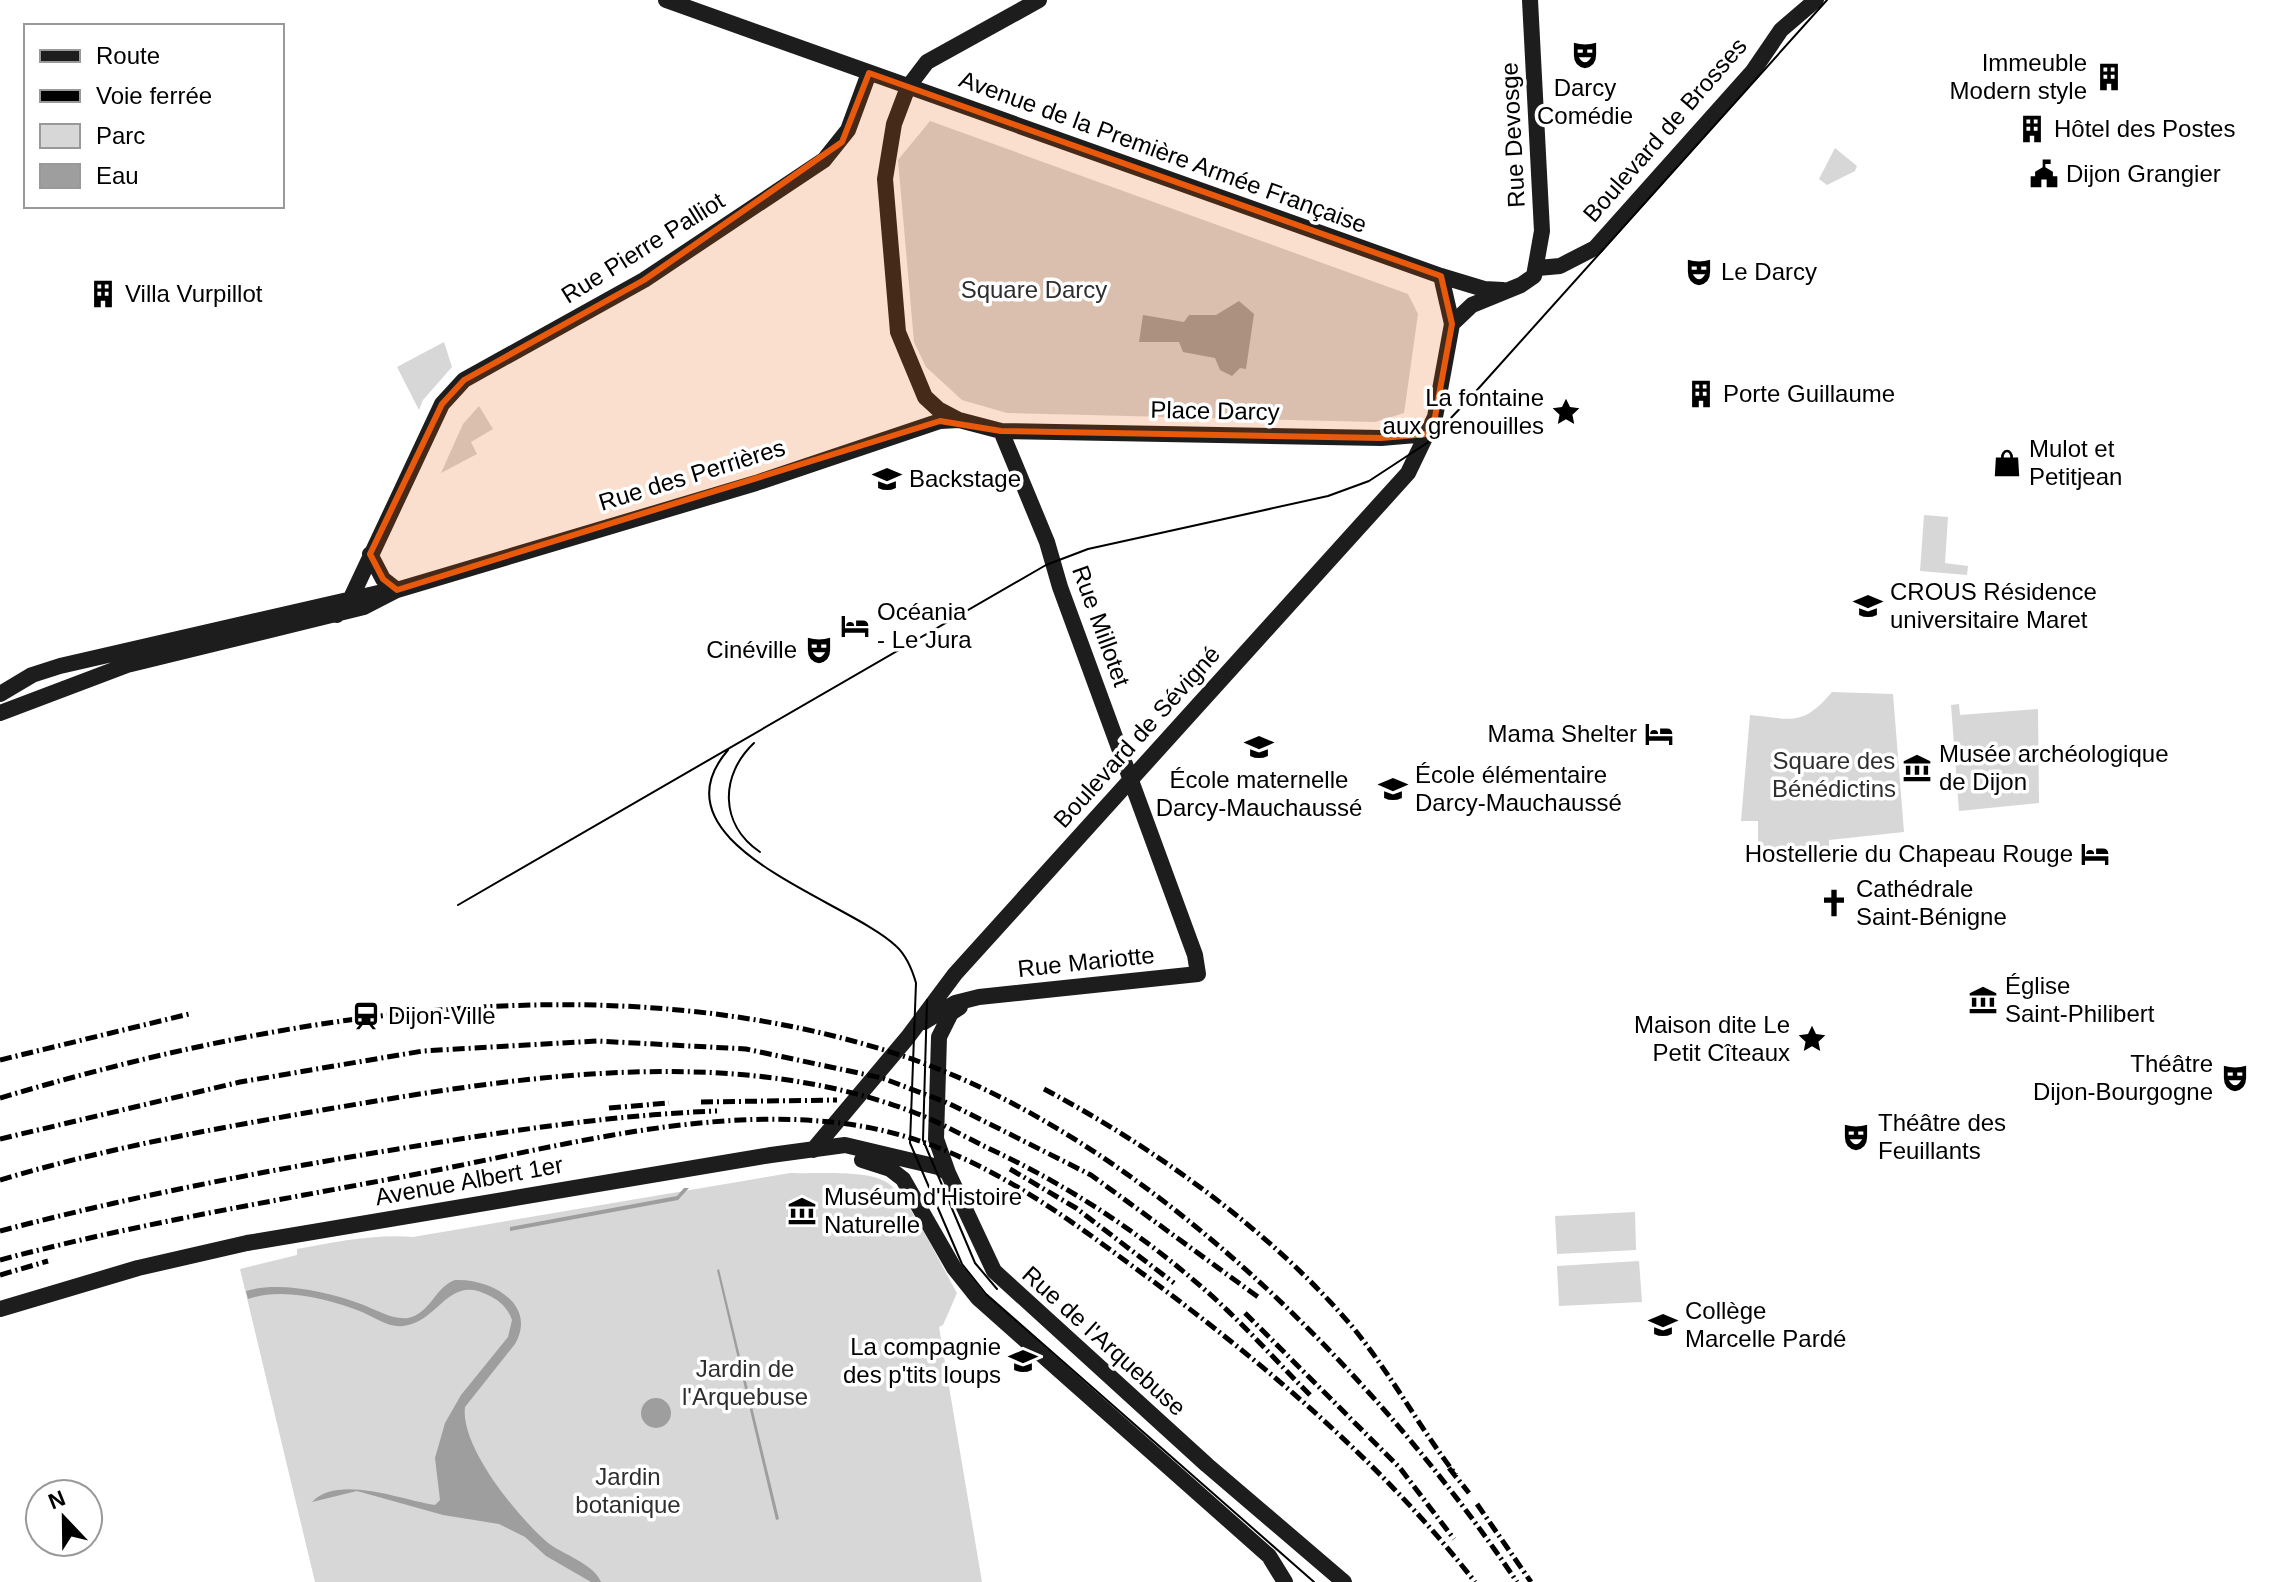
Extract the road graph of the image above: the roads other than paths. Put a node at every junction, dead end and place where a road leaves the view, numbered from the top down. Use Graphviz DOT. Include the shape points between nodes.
graph roads {
  1 [pos="666,0"];
  2 [pos="1039,0"];
  3 [pos="1530,0"];
  4 [pos="1816,0"];
  5 [pos="869,73"];
  6 [pos="908,87"];
  7 [pos="1538,268"];
  8 [pos="1441,276"];
  9 [pos="1508,291"];
  10 [pos="1452,324"];
  11 [pos="959,420"];
  12 [pos="1001,431"];
  13 [pos="1428,434"];
  14 [pos="370,554"];
  15 [pos="397,590"];
  16 [pos="351,598"];
  17 [pos="337,615"];
  18 [pos="0,694"];
  19 [pos="0,713"];
  20 [pos="1132,778"];
  21 [pos="1198,974"];
  22 [pos="979,997"];
  23 [pos="908,1037"];
  24 [pos="813,1150"];
  25 [pos="948,1173"];
  26 [pos="0,1309"];
  27 [pos="1285,1582"];
  28 [pos="1344,1582"];
  1 -- 5 [label="main road, Avenue de la Première Armée Française"];
  2 -- 6 [label="main road" via="937,55"];
  3 -- 7 [label="main road, Rue Devosge" via="1542,231"];
  4 -- 7 [label="main road, Boulevard de Brosses" via="1781,30 1753,71 1595,248 1560,266"];
  5 -- 6 [label="main road, Avenue de la Première Armée Française"];
  5 -- 14 [label="main road, Rue Pierre Palliot" via="848,130 824,160 644,280 464,380 442,404"];
  6 -- 8 [label="main road, Avenue de la Première Armée Française"];
  6 -- 11 [label="main road" via="894,124 885,179 896,310 904,351 925,397"];
  7 -- 9 [label="main road" via="1529,281"];
  8 -- 9 [label="main road, Avenue de la Première Armée Française"];
  8 -- 10 [label="main road"];
  9 -- 10 [label="main road" via="1472,305"];
  10 -- 13 [label="main road" via="1440,401"];
  11 -- 12 [label="main road, Rue des Perrières"];
  11 -- 15 [label="main road, Rue des Perrières" via="920,425 756,483"];
  12 -- 13 [label="main road, Place Darcy" via="1381,438"];
  12 -- 20 [label="main road, Rue Millotet"];
  13 -- 20 [label="main road, Boulevard de Sévigné" via="1408,473"];
  14 -- 15 [label="main road" via="380,575"];
  14 -- 16 [label="main road, Rue Pierre Palliot"];
  15 -- 16 [label="main road, Rue des Perrières"];
  15 -- 17 [label="main road, Rue des Perrières"];
  16 -- 17 [label="main road, Rue Pierre Palliot"];
  16 -- 18 [label="main road, Rue des Perrières" via="60,666"];
  17 -- 19 [label="main road, Rue des Perrières" via="127,665"];
  20 -- 21 [label="main road, Rue Millotet"];
  20 -- 23 [label="main road, Boulevard de Sévigné" via="955,974"];
  21 -- 22 [label="main road, Rue Mariotte"];
  22 -- 23 [label="main road, Boulevard de Sévigné" via="941,1011"];
  22 -- 25 [label="main road, Rue de l'Arquebuse" via="951,1013 939,1037 936,1131"];
  23 -- 24 [label="main road, Boulevard de Sévigné"];
  24 -- 25 [label="main road, Avenue Albert 1er" via="852,1146"];
  24 -- 26 [label="main road, Avenue Albert 1er" via="247,1243"];
  24 -- 27 [label="main road" via="879,1164 897,1174 967,1288 1269,1556"];
  25 -- 28 [label="main road, Rue de l'Arquebuse" via="999,1279"];
}
